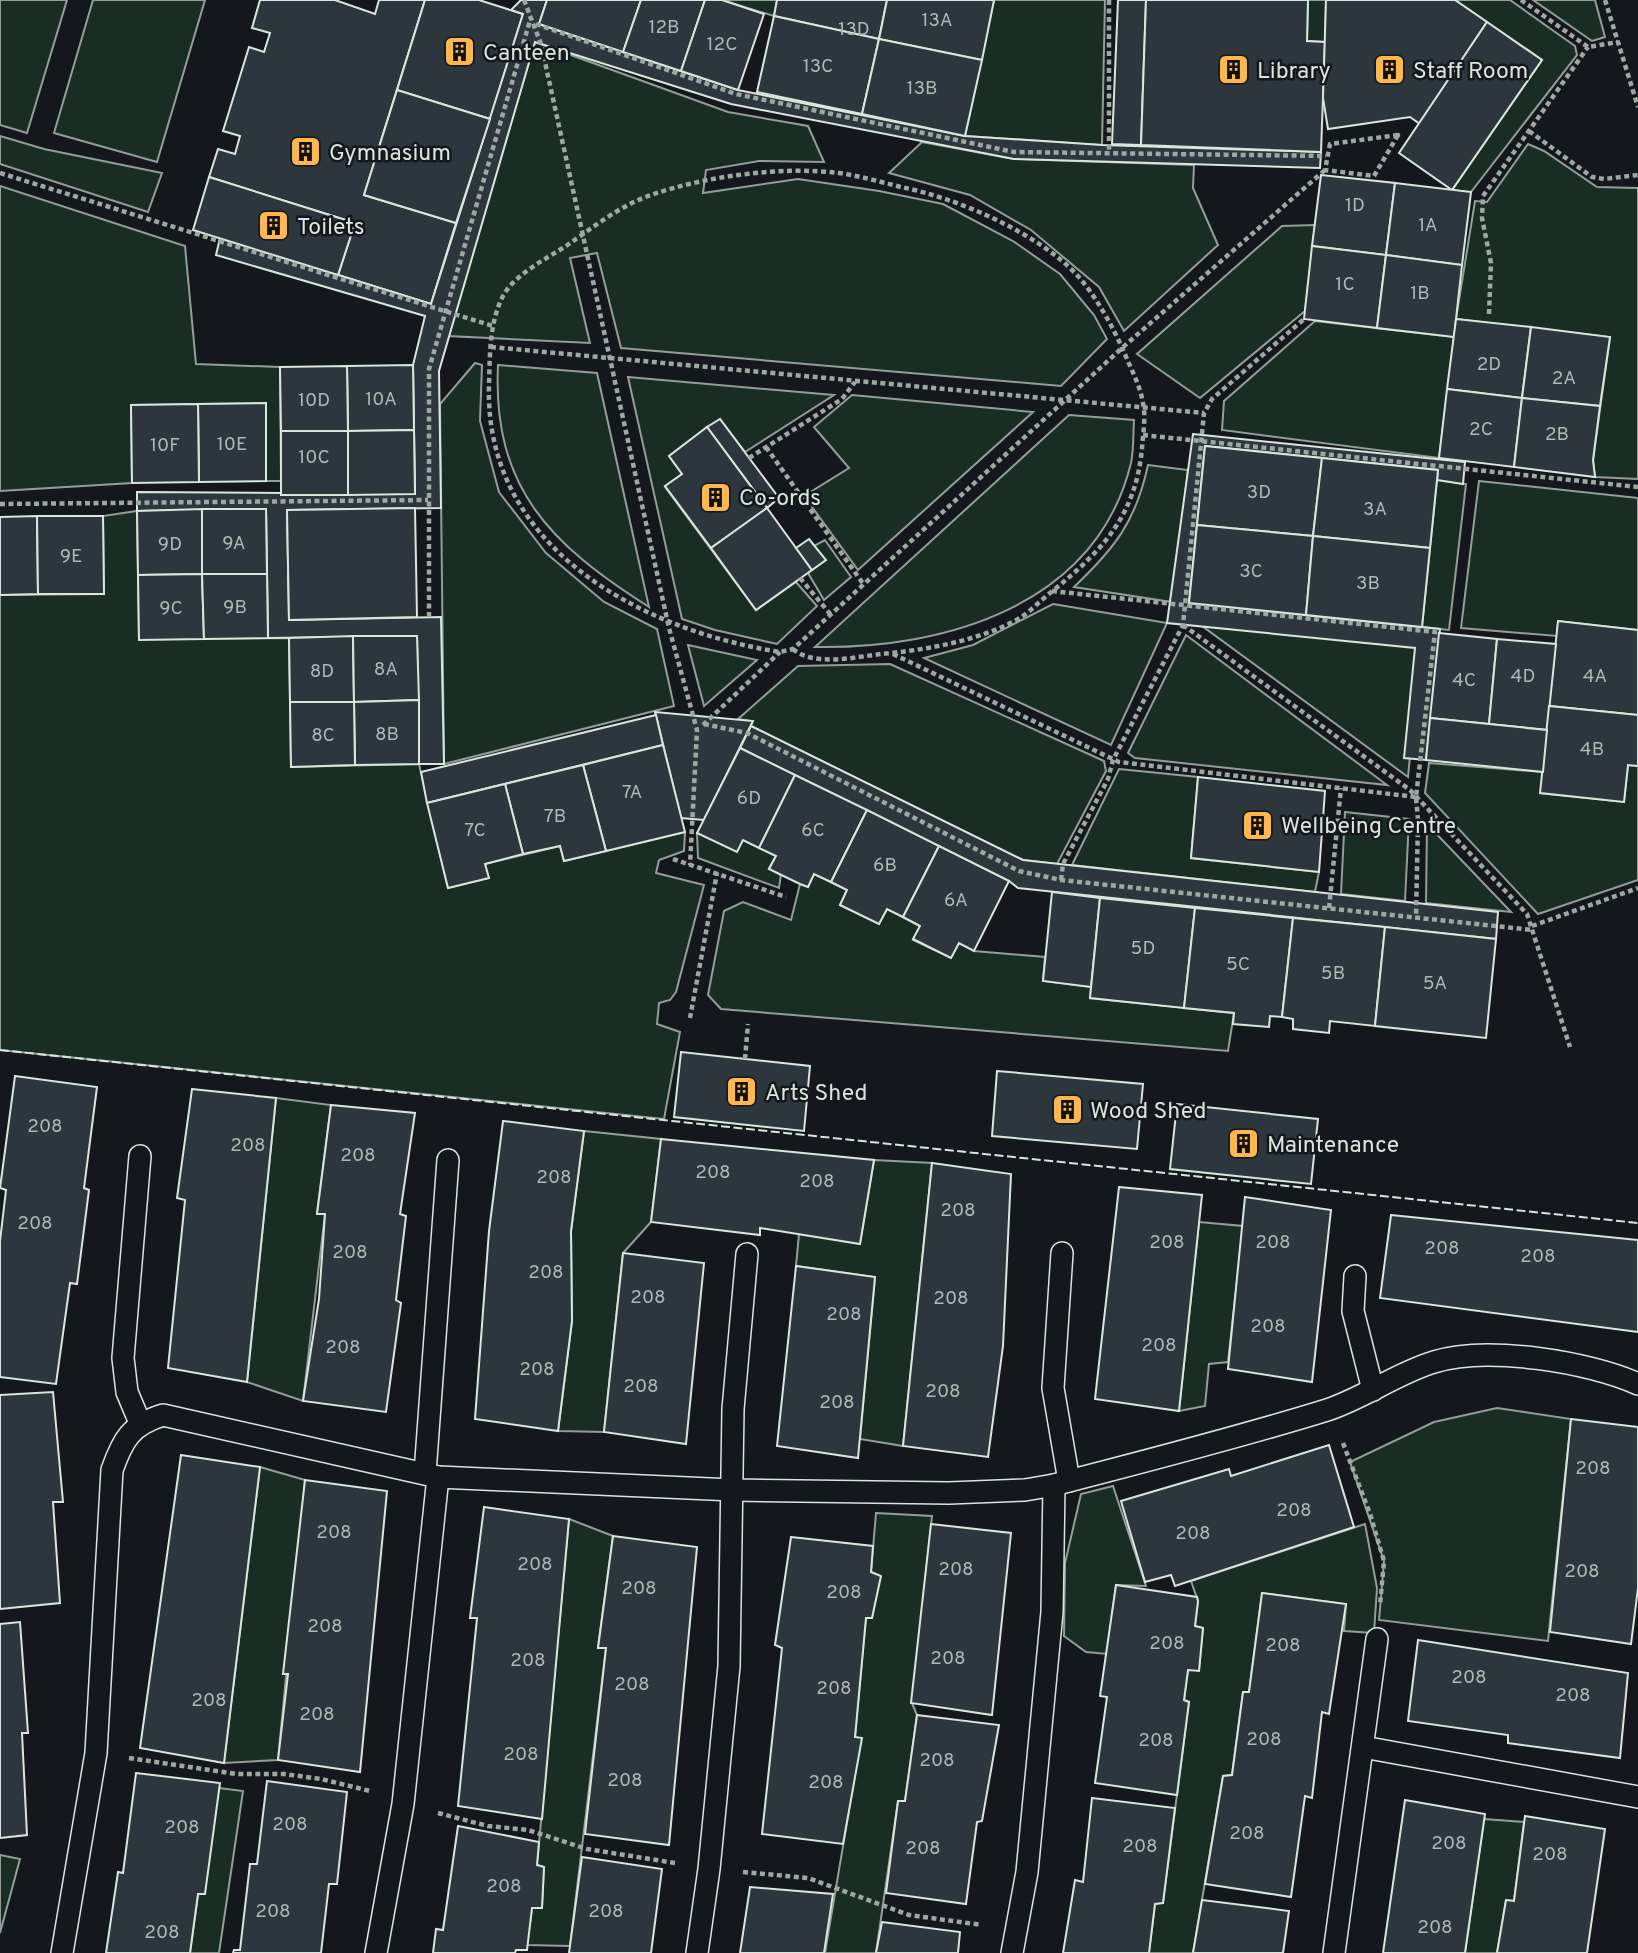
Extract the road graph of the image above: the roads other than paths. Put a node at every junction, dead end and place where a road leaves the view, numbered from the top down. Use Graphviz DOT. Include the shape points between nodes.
graph roads {
  1 [pos="140,1156"];
  2 [pos="448,1160"];
  3 [pos="1062,1253"];
  4 [pos="747,1254"];
  5 [pos="1354,1276"];
  6 [pos="1638,1384"];
  7 [pos="1373,1390"];
  8 [pos="140,1423"];
  9 [pos="431,1475"];
  10 [pos="1062,1483"];
  11 [pos="733,1490"];
  12 [pos="1377,1639"];
  13 [pos="1363,1747"];
  14 [pos="1638,1797"];
  15 [pos="62,1953"];
  16 [pos="376,1953"];
  17 [pos="697,1953"];
  18 [pos="1013,1953"];
  19 [pos="1334,1953"];
  1 -- 8 [label="lane" via="123,1358 127,1392"];
  2 -- 9 [label="lane"];
  3 -- 10 [label="lane" via="1053,1388"];
  4 -- 11 [label="lane" via="733,1409"];
  5 -- 7 [label="lane" via="1353,1311"];
  6 -- 7 [label="lane" via="1611,1372 1478,1355 1435,1362"];
  7 -- 10 [label="lane" via="1330,1409"];
  8 -- 9 [label="lane" via="163,1415"];
  8 -- 15 [label="lane" via="119,1450 112,1470 96,1753"];
  9 -- 11 [label="lane"];
  9 -- 16 [label="lane" via="403,1804"];
  10 -- 11 [label="lane" via="949,1493"];
  10 -- 18 [label="lane" via="1027,1872"];
  11 -- 17 [label="lane" via="729,1666"];
  12 -- 13 [label="lane"];
  13 -- 14 [label="lane"];
  13 -- 19 [label="lane"];
}
